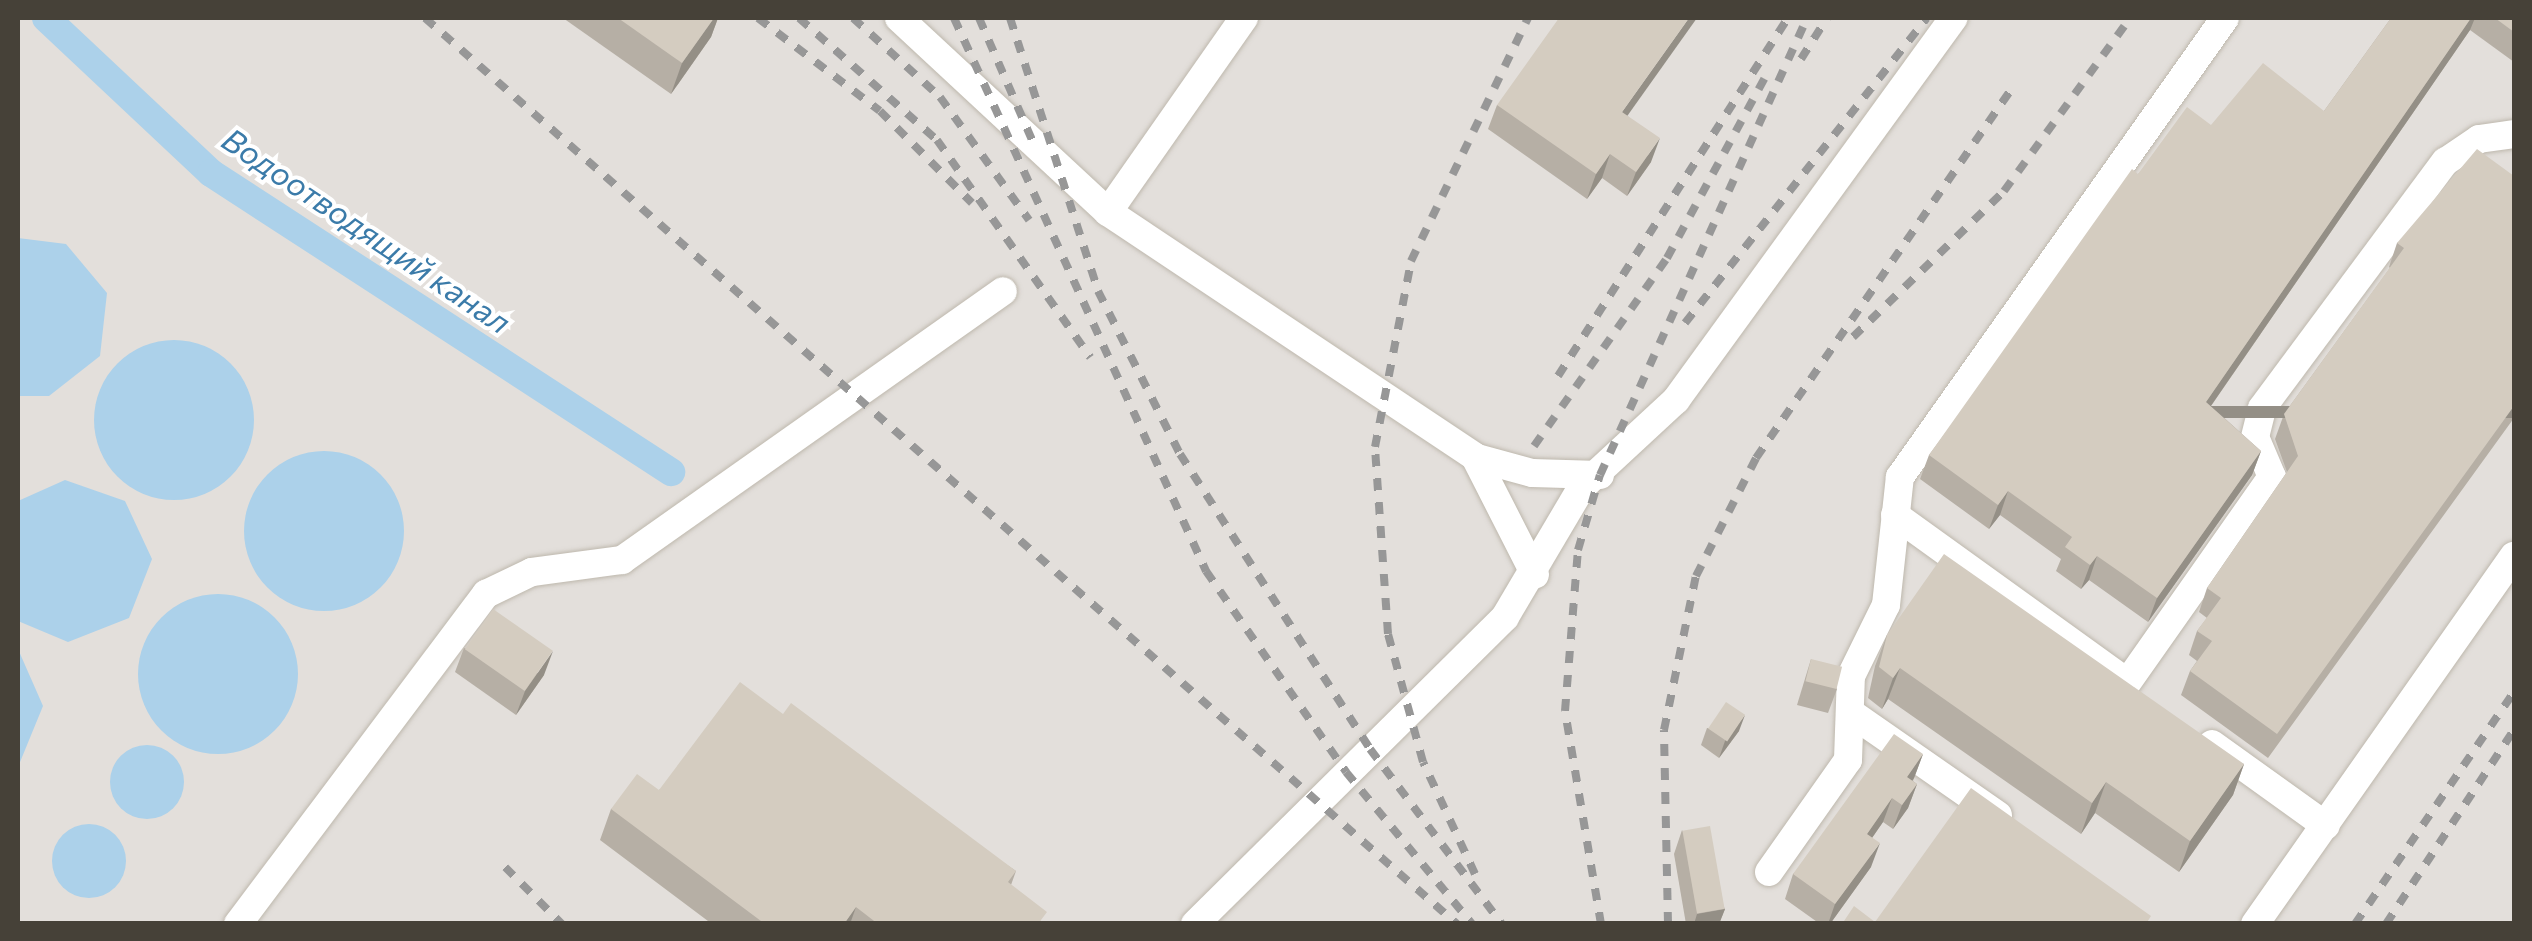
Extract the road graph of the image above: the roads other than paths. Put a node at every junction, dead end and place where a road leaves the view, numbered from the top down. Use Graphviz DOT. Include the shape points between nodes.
graph roads {
  1 [pos="899,18"];
  2 [pos="1244,18"];
  3 [pos="1954,18"];
  4 [pos="2225,18"];
  5 [pos="2514,134"];
  6 [pos="1108,212"];
  7 [pos="1002,291"];
  8 [pos="1476,457"];
  9 [pos="1600,475"];
  10 [pos="1895,515"];
  11 [pos="2514,556"];
  12 [pos="1535,575"];
  13 [pos="2127,683"];
  14 [pos="2158,705"];
  15 [pos="1851,713"];
  16 [pos="2188,727"];
  17 [pos="2326,826"];
  18 [pos="2027,835"];
  19 [pos="1769,872"];
  20 [pos="238,924"];
  21 [pos="1195,924"];
  22 [pos="2256,924"];
  1 -- 6 [label="lane"];
  2 -- 6 [label="lane"];
  3 -- 9 [label="lane" via="1676,400"];
  4 -- 10 [label="lane" via="1900,477"];
  5 -- 13 [label="lane" via="2479,139 2445,162 2262,408 2256,436 2272,477"];
  6 -- 8 [label="lane"];
  7 -- 20 [label="lane" via="622,560 532,572 486,594"];
  8 -- 9 [label="lane" via="1532,473"];
  8 -- 12 [label="lane"];
  9 -- 12 [label="lane" via="1574,498"];
  10 -- 13 [label="lane"];
  10 -- 15 [label="lane" via="1886,605 1854,662"];
  11 -- 17 [label="lane"];
  12 -- 21 [label="lane" via="1505,617"];
  13 -- 14 [label="lane"];
  15 -- 18 [label="lane"];
  15 -- 19 [label="lane" via="1848,760"];
  16 -- 17 [label="lane"];
  17 -- 22 [label="lane"];
}
